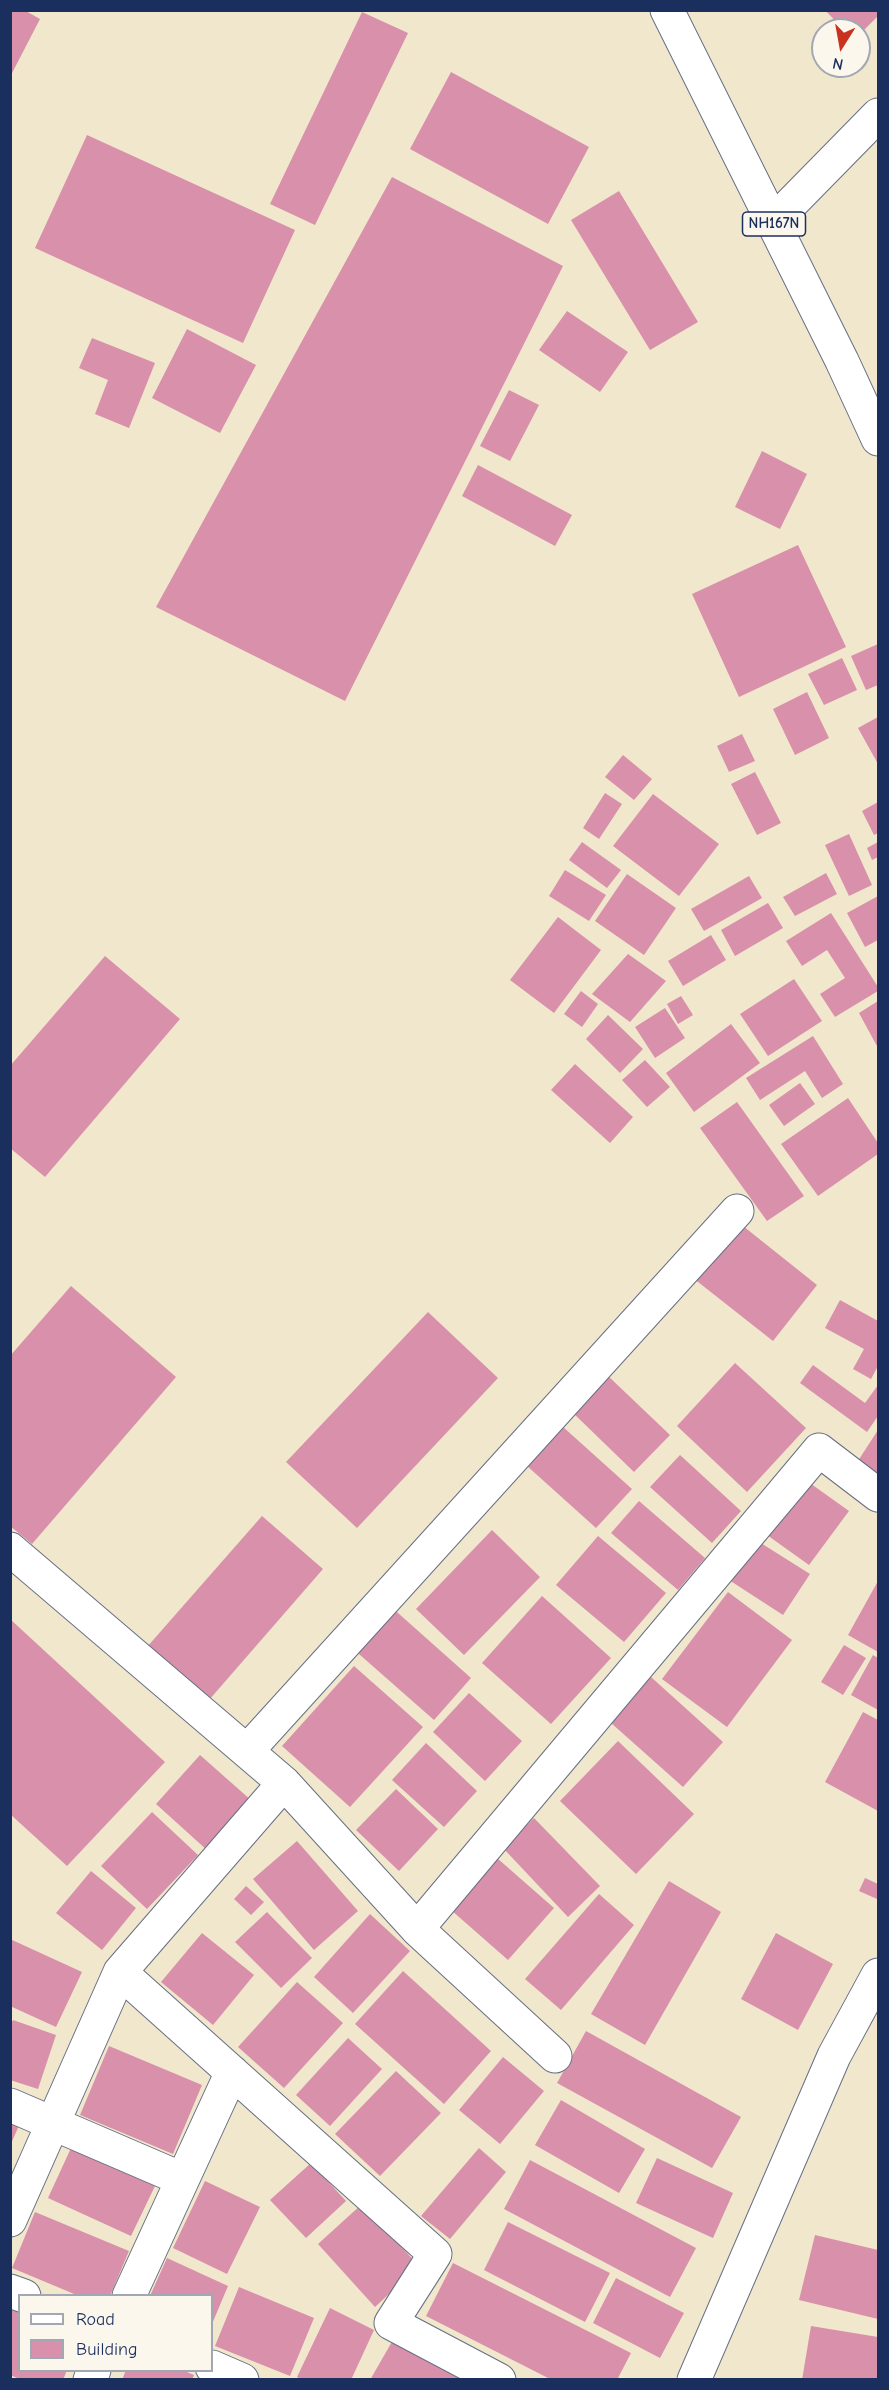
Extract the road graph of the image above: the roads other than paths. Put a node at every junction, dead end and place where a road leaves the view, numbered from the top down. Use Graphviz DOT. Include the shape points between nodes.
graph roads {
  1 [pos="667,10"];
  2 [pos="879,115"];
  3 [pos="772,222"];
  4 [pos="879,440"];
  5 [pos="737,1211"];
  6 [pos="879,1495"];
  7 [pos="10,1549"];
  8 [pos="247,1751"];
  9 [pos="284,1783"];
  10 [pos="417,1929"];
  11 [pos="120,1972"];
  12 [pos="879,1976"];
  13 [pos="555,2056"];
  14 [pos="232,2072"];
  15 [pos="10,2105"];
  16 [pos="54,2122"];
  17 [pos="182,2179"];
  18 [pos="10,2220"];
  19 [pos="129,2294"];
  20 [pos="213,2367"];
  21 [pos="242,2379"];
  22 [pos="498,2379"];
  23 [pos="694,2379"];
  1 -- 3 [label="main road, NH167N"];
  2 -- 3 [label="main road"];
  3 -- 4 [label="main road, NH167N"];
  5 -- 8 [label="main road"];
  6 -- 10 [label="main road" via="819,1450"];
  7 -- 8 [label="main road"];
  8 -- 9 [label="main road"];
  9 -- 10 [label="main road"];
  9 -- 11 [label="main road"];
  10 -- 13 [label="main road"];
  11 -- 14 [label="main road"];
  11 -- 16 [label="main road"];
  12 -- 23 [label="main road" via="834,2056"];
  14 -- 17 [label="main road"];
  14 -- 22 [label="main road" via="435,2254 392,2323"];
  15 -- 16 [label="main road"];
  16 -- 17 [label="main road"];
  16 -- 18 [label="main road"];
  17 -- 19 [label="main road"];
  20 -- 21 [label="main road"];
}
